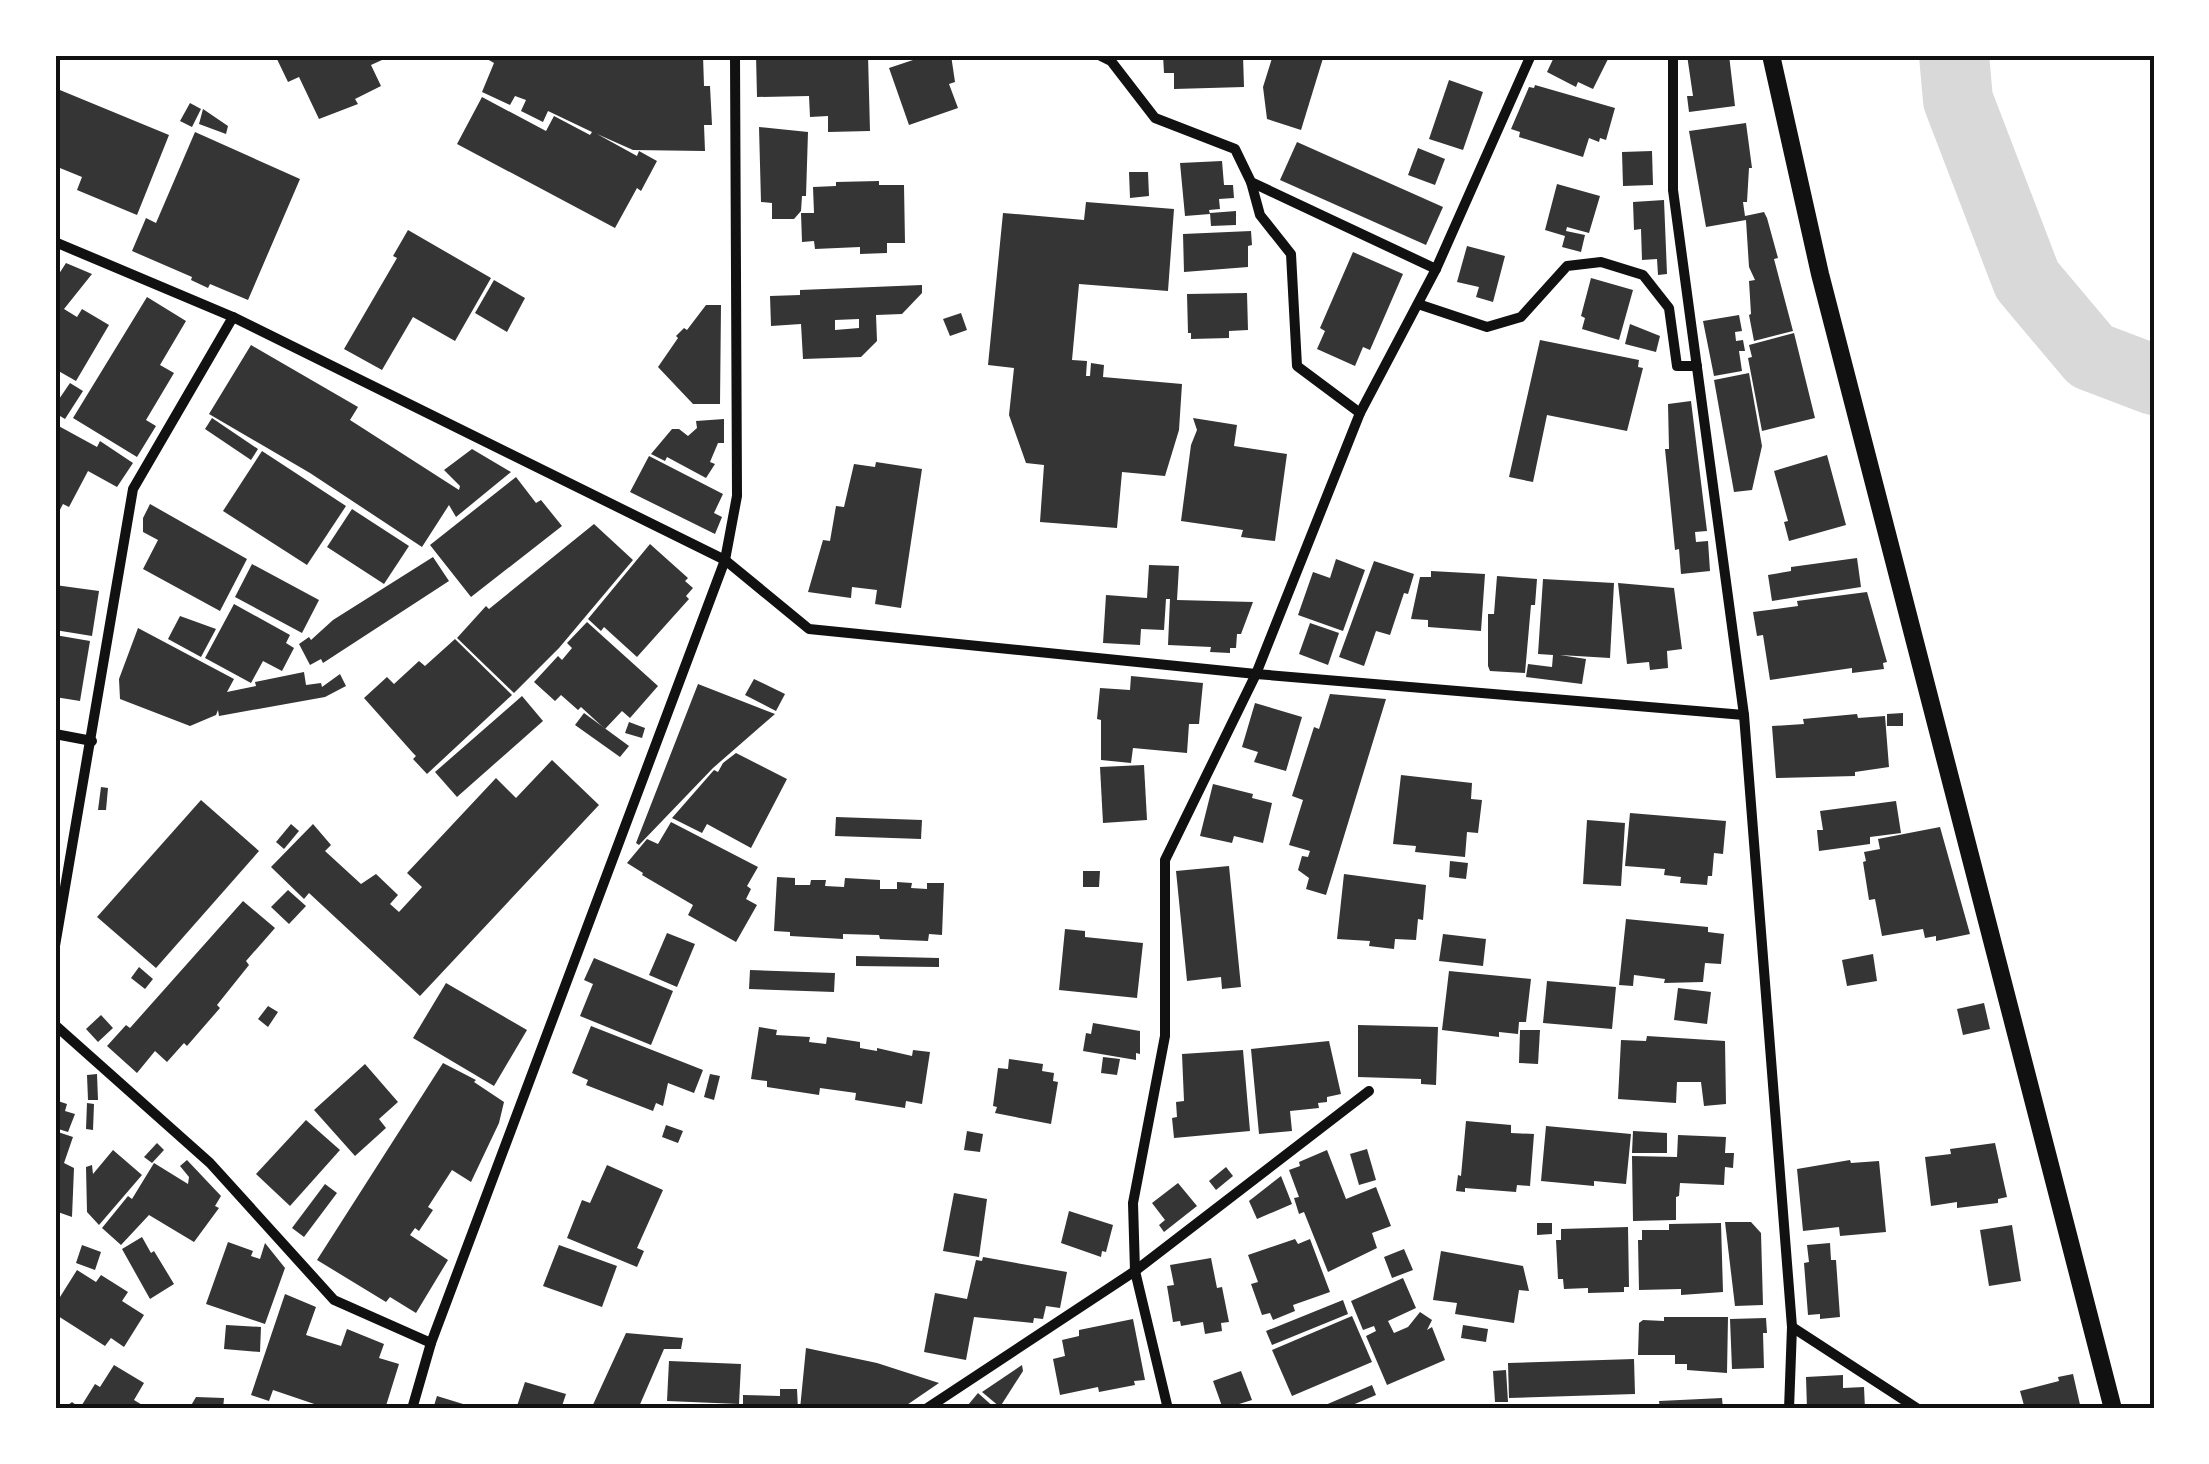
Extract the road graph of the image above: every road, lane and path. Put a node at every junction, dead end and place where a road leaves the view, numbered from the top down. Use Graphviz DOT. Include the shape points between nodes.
graph roads {
  1 [pos="736,55"];
  2 [pos="1099,55"];
  3 [pos="1530,55"];
  4 [pos="1673,55"];
  5 [pos="1771,55"];
  6 [pos="1250,182"];
  7 [pos="55,242"];
  8 [pos="1436,269"];
  9 [pos="1418,304"];
  10 [pos="233,317"];
  11 [pos="1697,366"];
  12 [pos="1360,413"];
  13 [pos="726,560"];
  14 [pos="1256,674"];
  15 [pos="1744,715"];
  16 [pos="55,734"];
  17 [pos="92,741"];
  18 [pos="55,946"];
  19 [pos="55,1025"];
  20 [pos="1369,1091"];
  21 [pos="1136,1271"];
  22 [pos="1792,1327"];
  23 [pos="431,1343"];
  24 [pos="412,1409"];
  25 [pos="926,1409"];
  26 [pos="1168,1409"];
  27 [pos="1789,1409"];
  28 [pos="1918,1409"];
  29 [pos="2112,1409"];
  1 -- 13 [label="street" via="738,496"];
  2 -- 6 [label="street" via="1111,61 1154,118 1235,149"];
  3 -- 8 [label="street"];
  4 -- 11 [label="street" via="1673,190"];
  5 -- 29 [label="street" via="1820,274"];
  6 -- 8 [label="street"];
  6 -- 12 [label="street" via="1260,215 1291,254 1297,366"];
  7 -- 10 [label="street"];
  8 -- 9 [label="street"];
  9 -- 11 [label="street" via="1487,327 1521,317 1567,266 1601,262 1643,275 1669,308 1677,366"];
  9 -- 12 [label="street"];
  10 -- 13 [label="street"];
  10 -- 17 [label="street" via="132,490"];
  11 -- 15 [label="street"];
  12 -- 14 [label="street"];
  13 -- 14 [label="street" via="810,629"];
  13 -- 23 [label="street"];
  14 -- 15 [label="street"];
  14 -- 21 [label="street" via="1164,860 1166,1036 1133,1203"];
  15 -- 22 [label="street"];
  16 -- 17 [label="street"];
  17 -- 18 [label="street"];
  19 -- 23 [label="street" via="210,1163 334,1300"];
  20 -- 21 [label="street"];
  21 -- 25 [label="street"];
  21 -- 26 [label="street"];
  22 -- 27 [label="street"];
  22 -- 28 [label="street"];
  23 -- 24 [label="street"];
}
